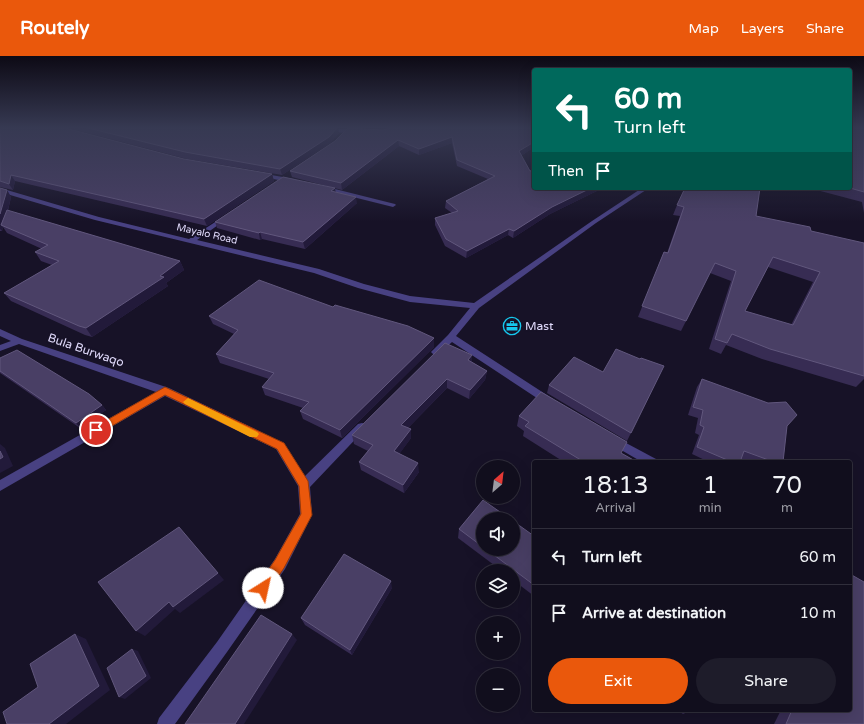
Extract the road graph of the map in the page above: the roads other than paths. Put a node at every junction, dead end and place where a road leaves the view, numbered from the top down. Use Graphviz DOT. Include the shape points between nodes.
graph roads {
  1 [pos="254,174"];
  2 [pos="291,175"];
  3 [pos="284,179"];
  4 [pos="278,183"];
  5 [pos="300,183"];
  6 [pos="315,186"];
  7 [pos="0,190"];
  8 [pos="643,190"];
  9 [pos="393,205"];
  10 [pos="231,214"];
  11 [pos="192,241"];
  12 [pos="476,306"];
  13 [pos="0,332"];
  14 [pos="451,337"];
  15 [pos="19,341"];
  16 [pos="0,348"];
  17 [pos="429,359"];
  18 [pos="165,391"];
  19 [pos="558,408"];
  20 [pos="369,419"];
  21 [pos="605,435"];
  22 [pos="649,460"];
  23 [pos="304,485"];
  24 [pos="0,486"];
  25 [pos="165,724"];
  1 -- 3 [label="street"];
  2 -- 3 [label="street"];
  3 -- 4 [label="street"];
  3 -- 5 [label="street"];
  6 -- 9 [label="street"];
  7 -- 11 [label="street, Mayalo Road" via="97,219"];
  8 -- 12 [label="street"];
  10 -- 11 [label="street"];
  11 -- 12 [label="street, Mayalo Road" via="316,271 410,299"];
  12 -- 14 [label="street"];
  13 -- 15 [label="street, Bula Burwaqo"];
  14 -- 17 [label="street"];
  14 -- 19 [label="street"];
  15 -- 16 [label="street"];
  15 -- 18 [label="street, Bula Burwaqo"];
  18 -- 23 [label="street, Bula Burwaqo" via="280,446"];
  18 -- 24 [label="street"];
  20 -- 23 [label="street"];
  21 -- 22 [label="street"];
  23 -- 25 [label="street" via="306,515 280,564"];
}
